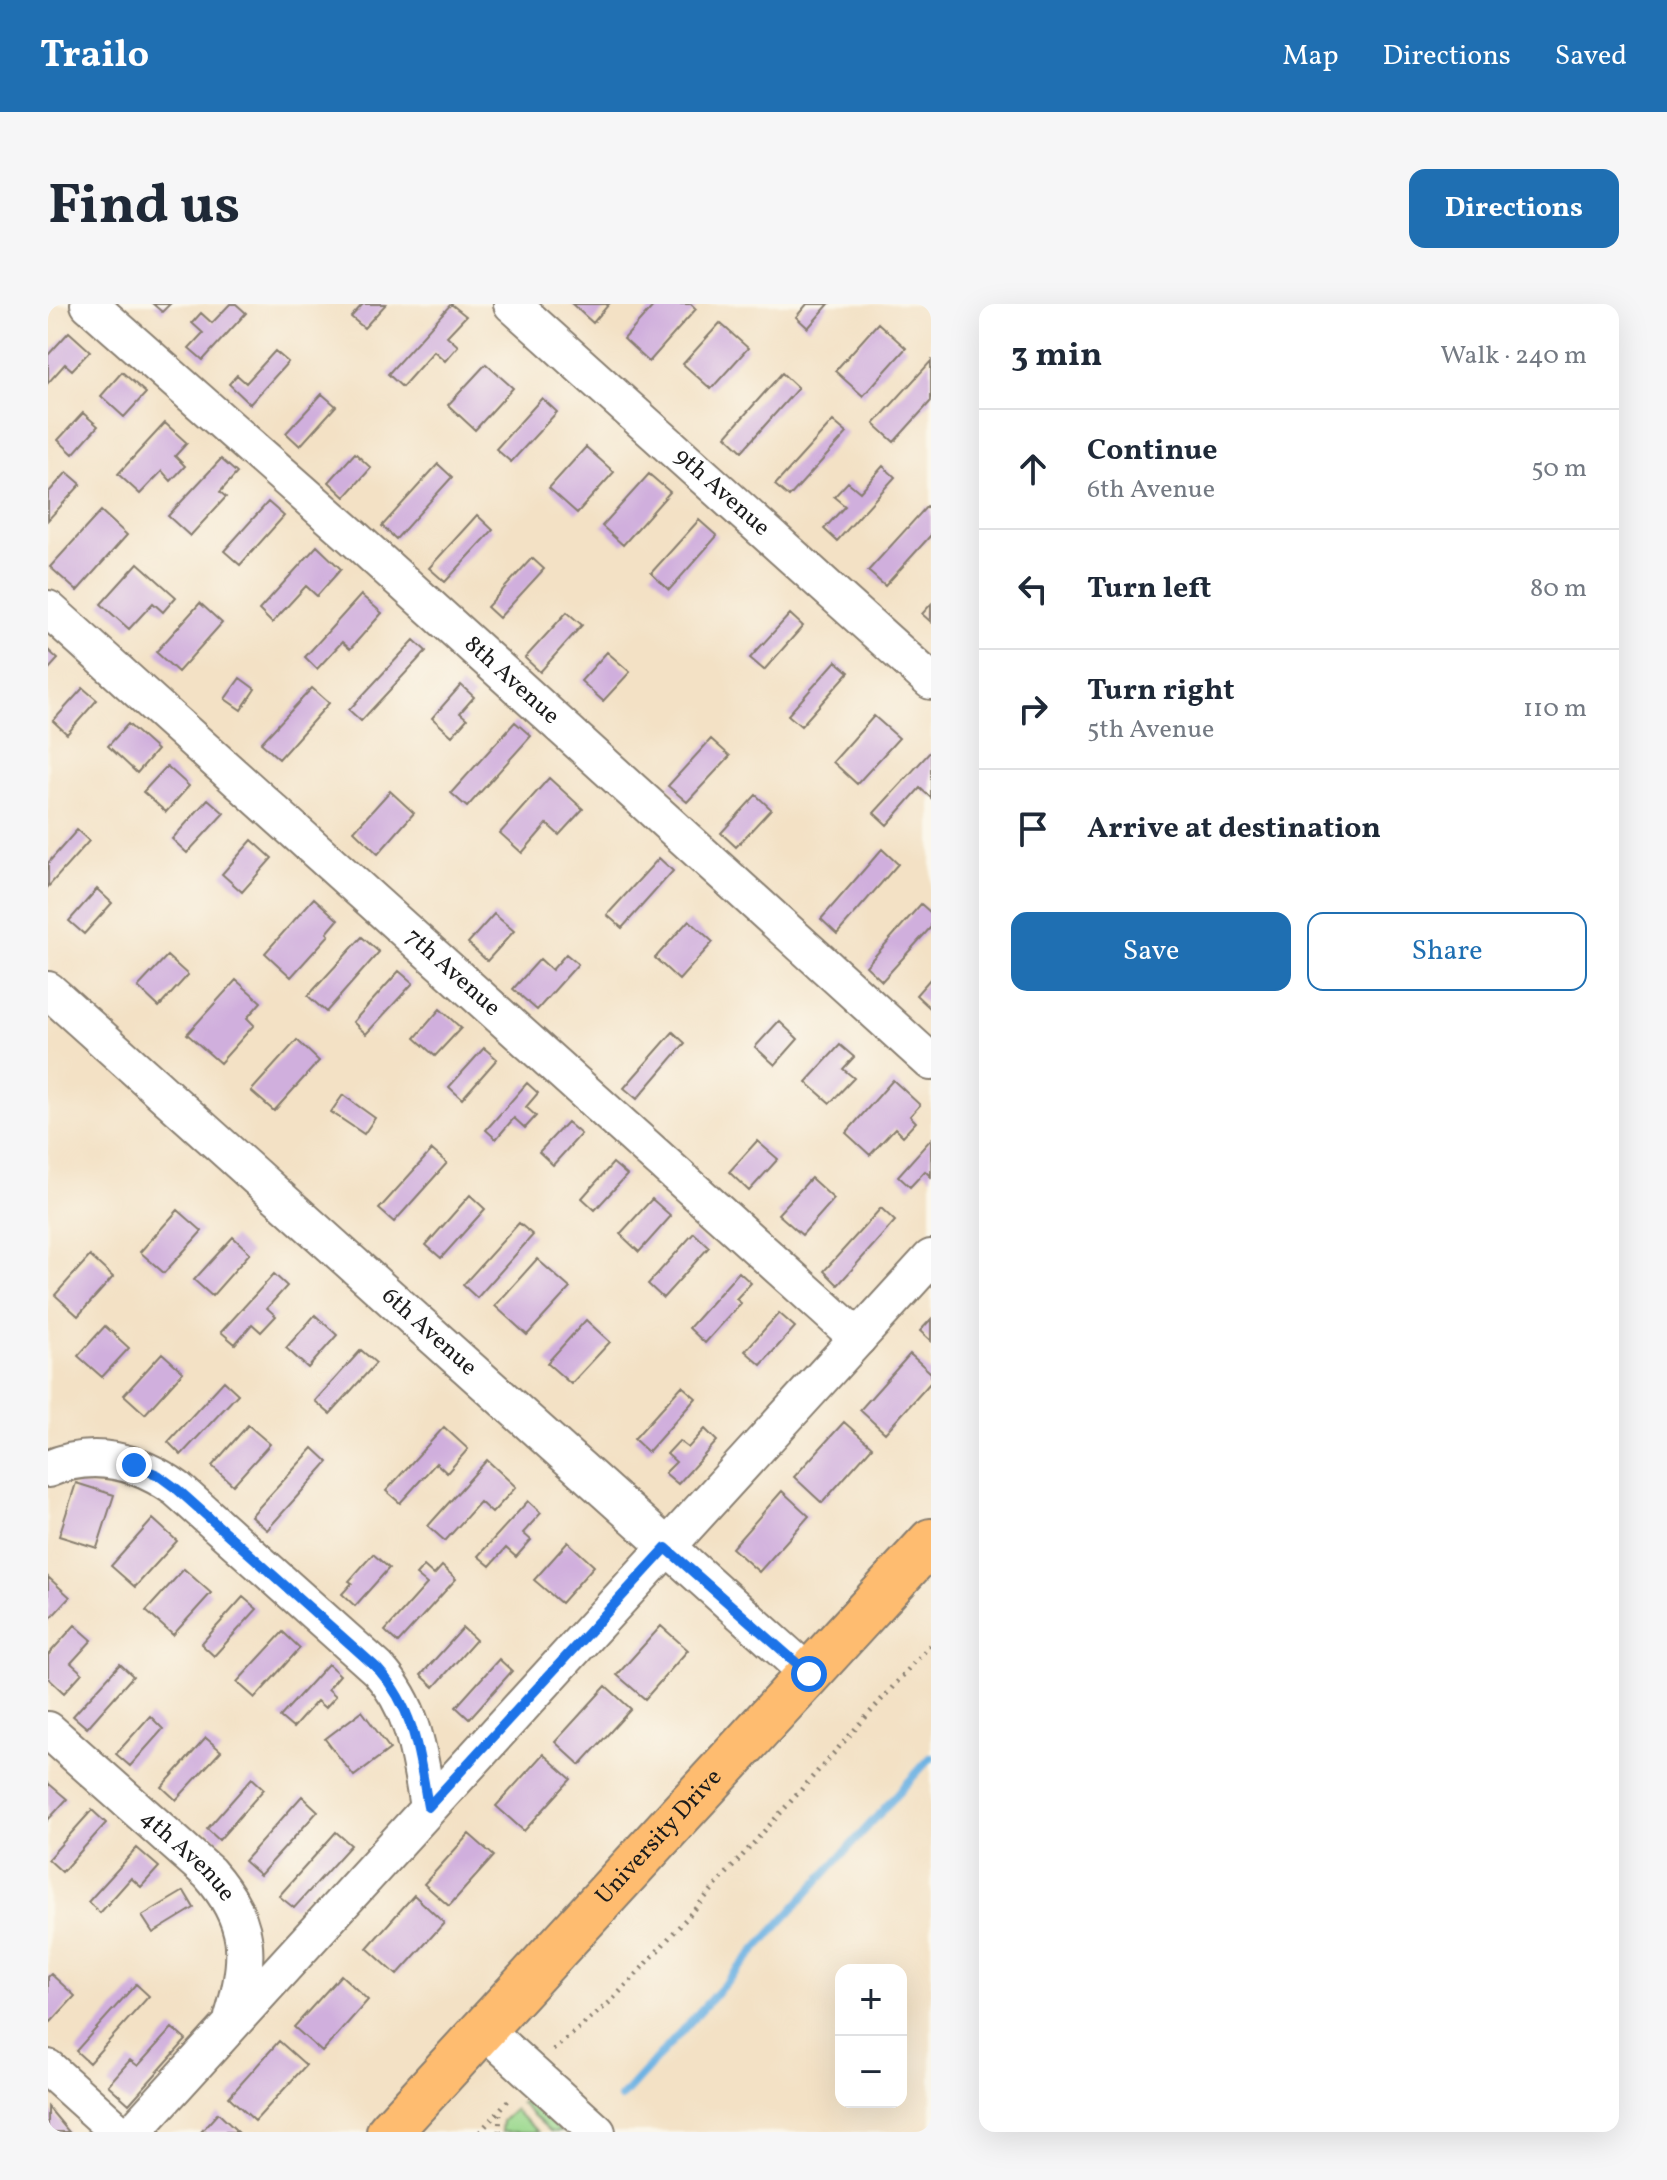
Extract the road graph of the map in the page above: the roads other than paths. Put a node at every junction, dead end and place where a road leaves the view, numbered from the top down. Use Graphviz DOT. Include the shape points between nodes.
graph roads {
  1 [pos="89,304"];
  2 [pos="512,304"];
  3 [pos="48,609"];
  4 [pos="931,681"];
  5 [pos="48,990"];
  6 [pos="931,1062"];
  7 [pos="931,1258"];
  8 [pos="858,1338"];
  9 [pos="48,1469"];
  10 [pos="931,1541"];
  11 [pos="666,1548"];
  12 [pos="809,1674"];
  13 [pos="48,1730"];
  14 [pos="428,1807"];
  15 [pos="231,2022"];
  16 [pos="484,2030"];
  17 [pos="48,2068"];
  18 [pos="119,2132"];
  19 [pos="133,2132"];
  20 [pos="389,2132"];
  21 [pos="597,2132"];
  1 -- 6 [label="street, 8th Avenue"];
  2 -- 4 [label="street, 9th Avenue"];
  3 -- 8 [label="street, 7th Avenue"];
  5 -- 11 [label="street, 6th Avenue"];
  7 -- 8 [label="street"];
  8 -- 11 [label="street"];
  9 -- 14 [label="street" via="107,1458 158,1475 177,1489 393,1686 414,1729"];
  10 -- 12 [label="main road, University Drive"];
  11 -- 12 [label="street, 6th Avenue"];
  11 -- 14 [label="street"];
  12 -- 16 [label="main road, University Drive"];
  13 -- 15 [label="street, 4th Avenue" via="224,1890 243,1928 245,1947 243,1980"];
  14 -- 15 [label="street"];
  15 -- 19 [label="street"];
  16 -- 20 [label="main road, University Drive"];
  16 -- 21 [label="street"];
  17 -- 18 [label="street"];
}
